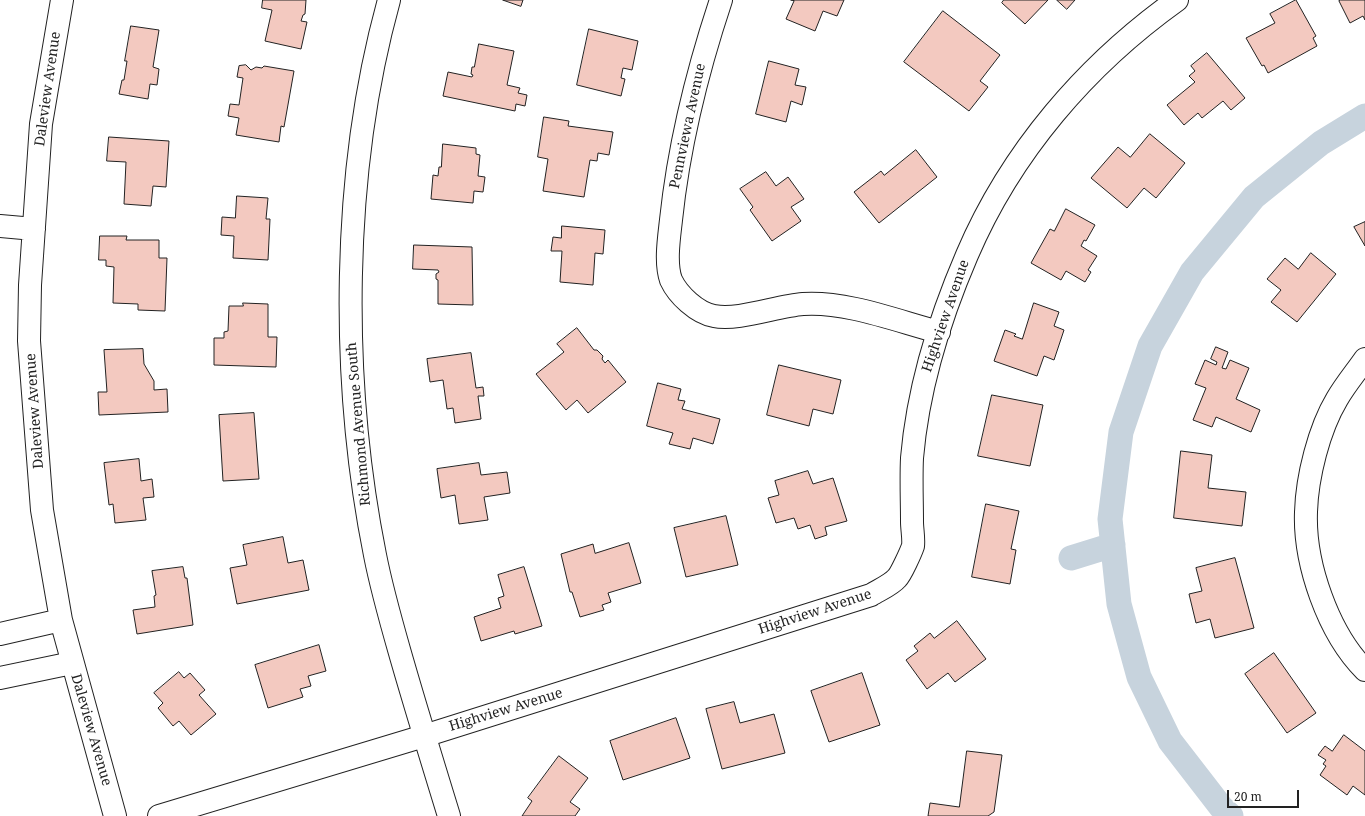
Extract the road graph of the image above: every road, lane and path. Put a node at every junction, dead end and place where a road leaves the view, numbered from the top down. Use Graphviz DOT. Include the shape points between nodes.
graph roads {
  1 [pos="62,0"];
  2 [pos="389,0"];
  3 [pos="721,0"];
  4 [pos="1177,0"];
  5 [pos="0,226"];
  6 [pos="34,229"];
  7 [pos="938,332"];
  8 [pos="1365,359"];
  9 [pos="61,620"];
  10 [pos="0,634"];
  11 [pos="72,663"];
  12 [pos="1365,670"];
  13 [pos="0,678"];
  14 [pos="424,736"];
  15 [pos="115,816"];
  16 [pos="159,816"];
  17 [pos="449,816"];
  1 -- 6 [label="street, Daleview Avenue" via="41,124"];
  2 -- 14 [label="street, Richmond Avenue South" via="372,75 362,140 352,244 351,333 356,423 375,555 384,598"];
  3 -- 7 [label="street, Pennviewa Avenue" via="705,48 676,170 668,254 671,280 687,303 714,316 746,315 772,308 804,304 835,305"];
  4 -- 7 [label="street, Highview Avenue" via="1113,51 1064,100 1033,142 983,219 966,256"];
  5 -- 6 [label="street"];
  6 -- 9 [label="street, Daleview Avenue" via="29,341 42,510"];
  7 -- 14 [label="street, Highview Avenue" via="920,402 913,446 913,546 898,578 871,595"];
  8 -- 12 [label="street" via="1337,399 1322,433 1312,467 1306,512 1310,554 1320,596 1336,631"];
  9 -- 10 [label="street"];
  9 -- 11 [label="street, Daleview Avenue"];
  11 -- 13 [label="street"];
  11 -- 15 [label="street, Daleview Avenue"];
  14 -- 16 [label="street, Highview Avenue"];
  14 -- 17 [label="street, Richmond Avenue South"];
}
